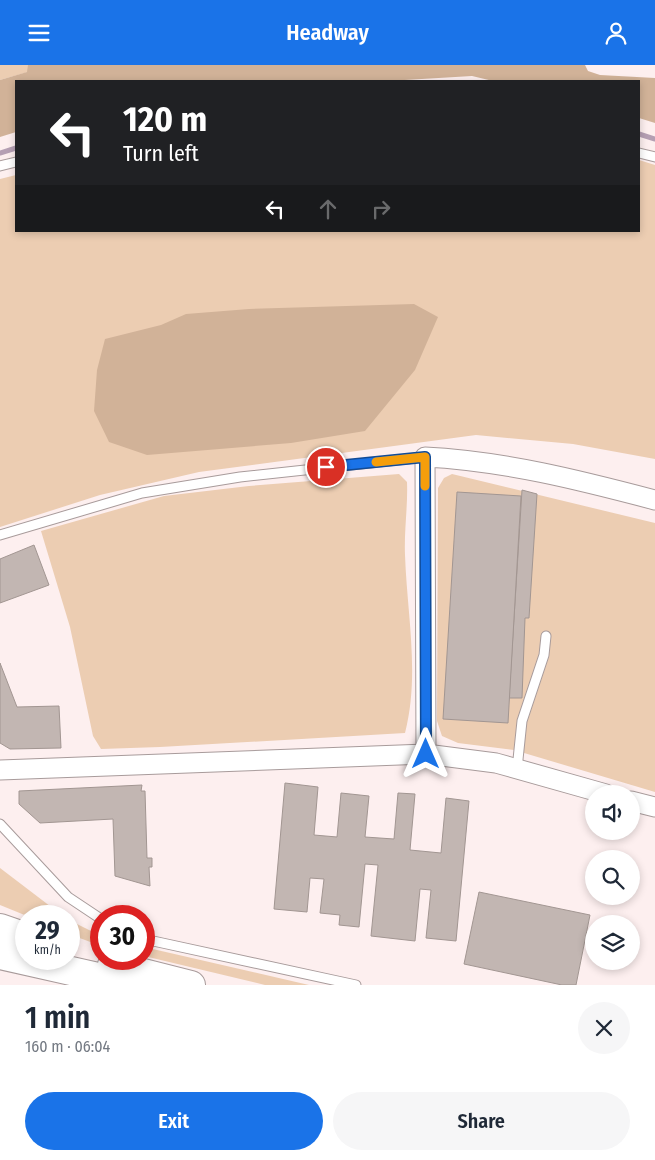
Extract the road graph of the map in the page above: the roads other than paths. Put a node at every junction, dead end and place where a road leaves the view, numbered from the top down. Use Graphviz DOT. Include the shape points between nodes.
graph roads {
  1 [pos="640,153"];
  2 [pos="655,157"];
  3 [pos="15,162"];
  4 [pos="0,166"];
  5 [pos="425,457"];
  6 [pos="655,500"];
  7 [pos="0,535"];
  8 [pos="546,635"];
  9 [pos="426,754"];
  10 [pos="517,769"];
  11 [pos="0,770"];
  12 [pos="585,788"];
  13 [pos="640,803"];
  14 [pos="655,807"];
  15 [pos="0,824"];
  16 [pos="90,912"];
  17 [pos="0,928"];
  18 [pos="15,933"];
  19 [pos="155,941"];
  20 [pos="0,955"];
  21 [pos="80,956"];
  22 [pos="133,985"];
  23 [pos="191,985"];
  24 [pos="356,985"];
  1 -- 2 [label="lane"];
  3 -- 4 [label="lane"];
  5 -- 6 [label="street" via="464,459 558,475"];
  5 -- 7 [label="lane" via="240,477 142,493"];
  5 -- 9 [label="street"];
  8 -- 10 [label="lane" via="544,655 522,721"];
  9 -- 10 [label="street" via="496,763"];
  9 -- 11 [label="street"];
  10 -- 12 [label="street"];
  13 -- 14 [label="street"];
  15 -- 16 [label="lane" via="68,897"];
  17 -- 18 [label="highway"];
  19 -- 24 [label="lane"];
  20 -- 22 [label="highway"];
  21 -- 23 [label="highway"];
}
